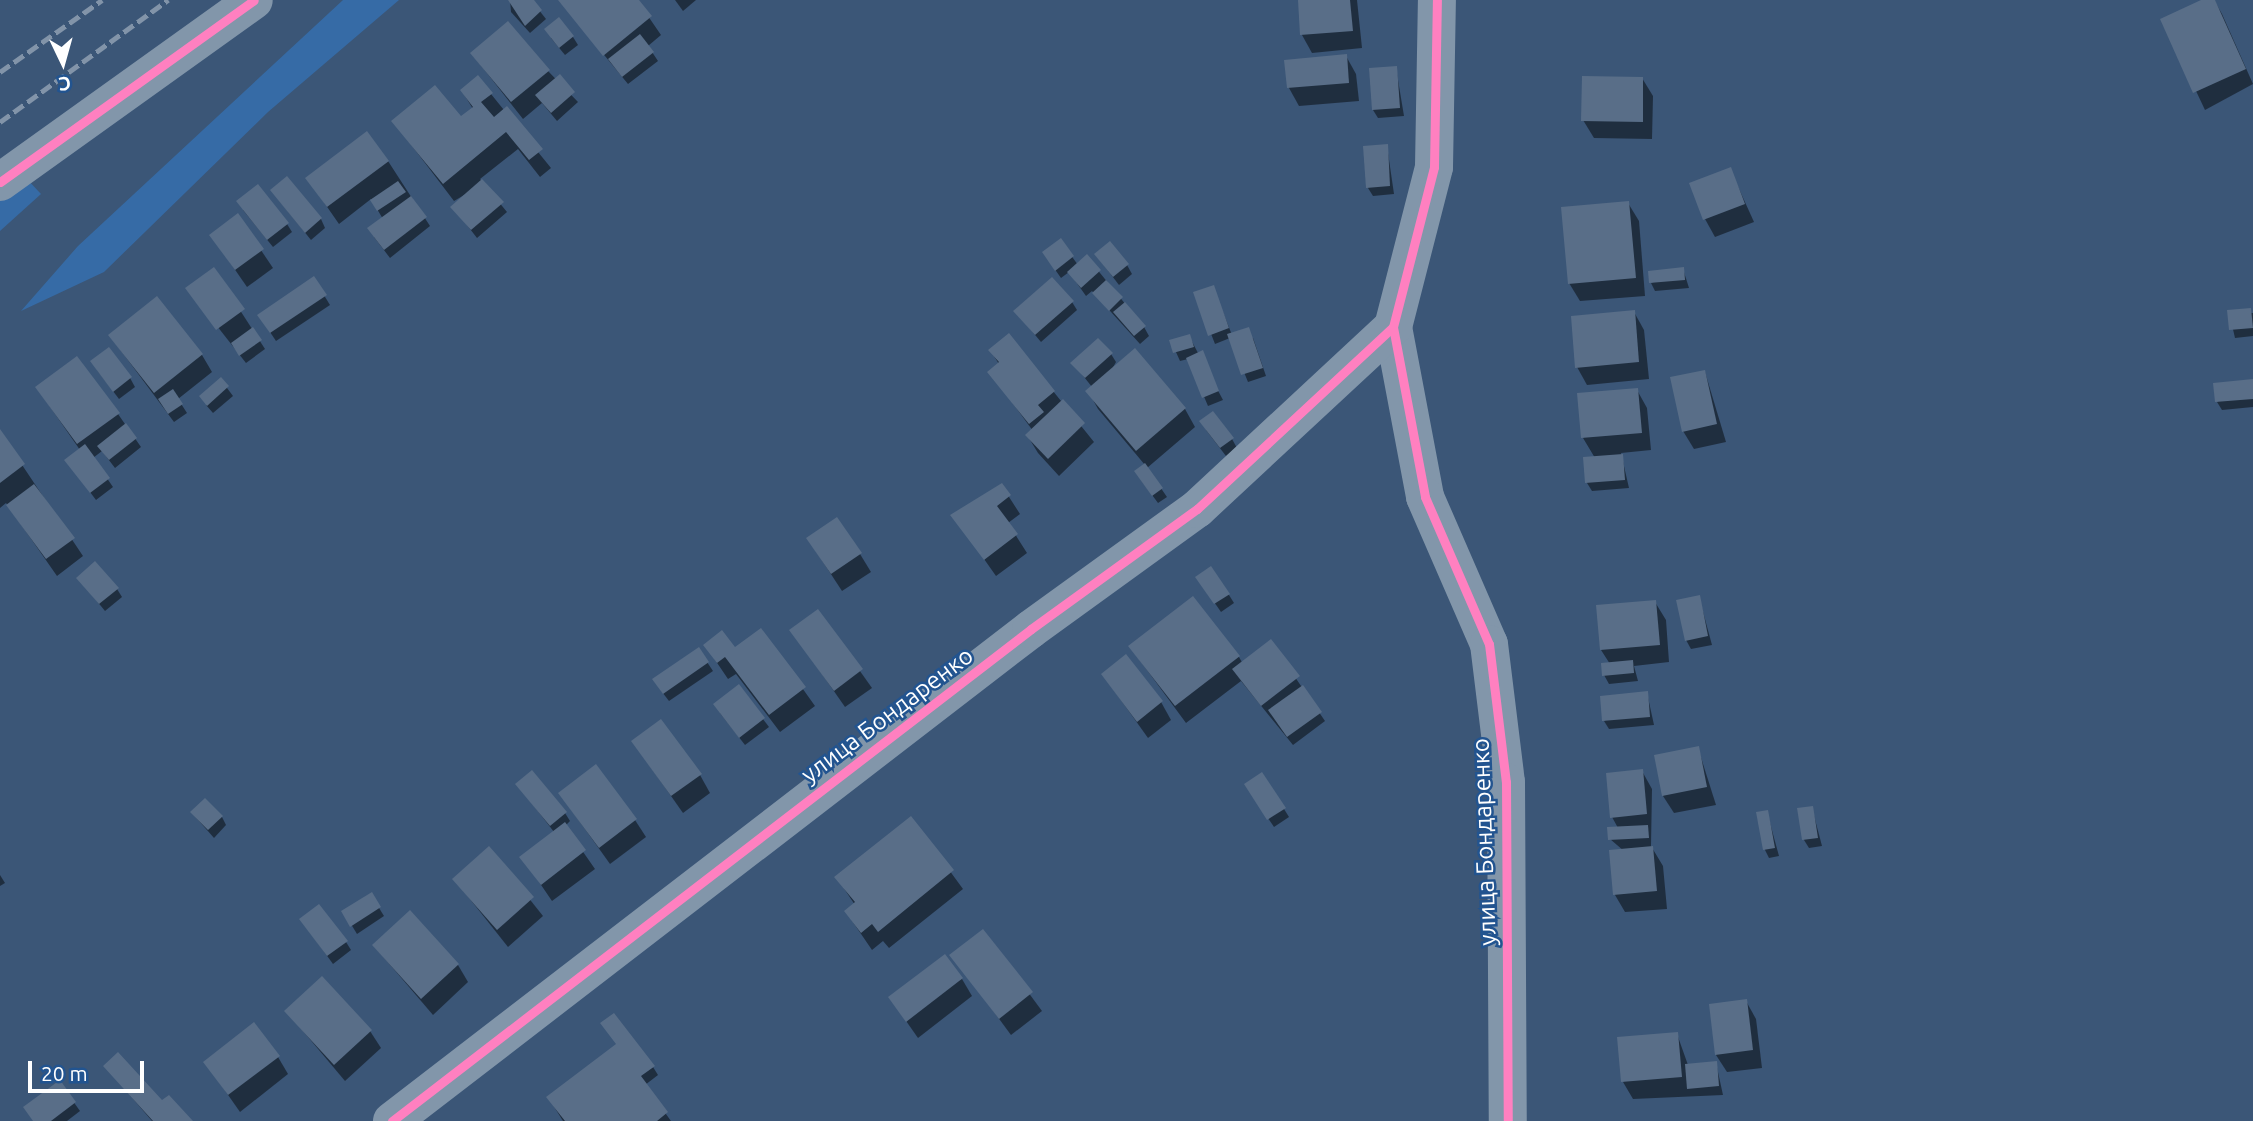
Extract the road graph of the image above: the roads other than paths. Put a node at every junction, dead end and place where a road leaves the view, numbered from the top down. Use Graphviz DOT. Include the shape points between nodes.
graph roads {
  1 [pos="254,0"];
  2 [pos="1437,0"];
  3 [pos="0,182"];
  4 [pos="1393,327"];
  5 [pos="393,1121"];
  6 [pos="1508,1121"];
  1 -- 3 [label="street"];
  2 -- 4 [label="street, улица Бондаренко" via="1434,167"];
  4 -- 5 [label="street, улица Бондаренко" via="1197,509 1009,645"];
  4 -- 6 [label="street, улица Бондаренко" via="1425,497 1489,644 1506,782"];
}
